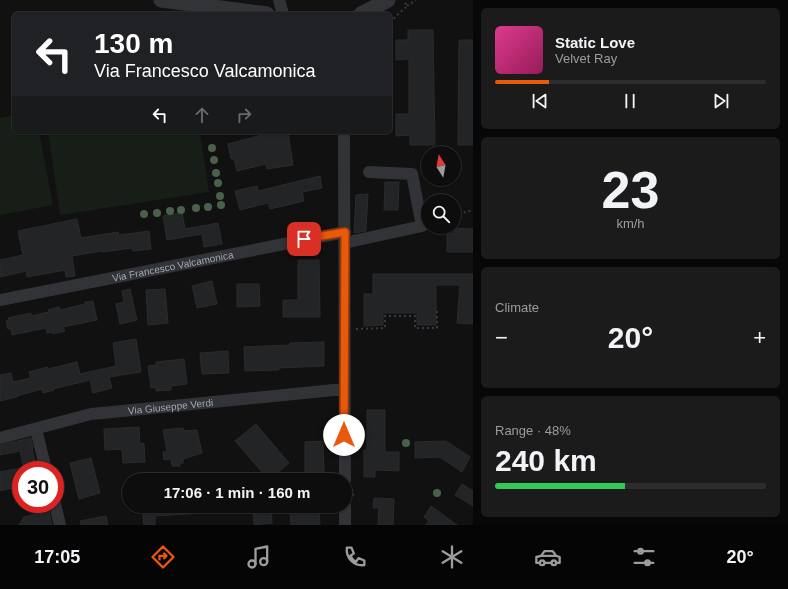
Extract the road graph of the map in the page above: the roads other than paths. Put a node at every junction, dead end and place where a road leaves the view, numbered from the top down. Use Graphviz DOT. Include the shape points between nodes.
graph roads {
  1 [pos="161,0"];
  2 [pos="279,0"];
  3 [pos="404,3"];
  4 [pos="384,4"];
  5 [pos="252,12"];
  6 [pos="282,12"];
  7 [pos="366,12"];
  8 [pos="344,134"];
  9 [pos="369,172"];
  10 [pos="344,237"];
  11 [pos="0,300"];
  12 [pos="344,390"];
  13 [pos="36,429"];
  14 [pos="0,438"];
  15 [pos="44,461"];
  16 [pos="344,473"];
  17 [pos="57,513"];
  18 [pos="344,513"];
  19 [pos="60,525"];
  20 [pos="345,525"];
  1 -- 5 [label="street"];
  2 -- 6 [label="street"];
  3 -- 4 [label="street"];
  4 -- 7 [label="street"];
  8 -- 10 [label="street"];
  9 -- 10 [label="street, Via Francesco Valcamonica" via="412,174 422,226"];
  10 -- 11 [label="street, Via Francesco Valcamonica"];
  10 -- 12 [label="street"];
  12 -- 13 [label="street, Via Giuseppe Verdi" via="91,414"];
  12 -- 16 [label="street"];
  13 -- 14 [label="street, Via Giuseppe Verdi"];
  13 -- 15 [label="street"];
  17 -- 19 [label="street"];
  18 -- 20 [label="street"];
}
